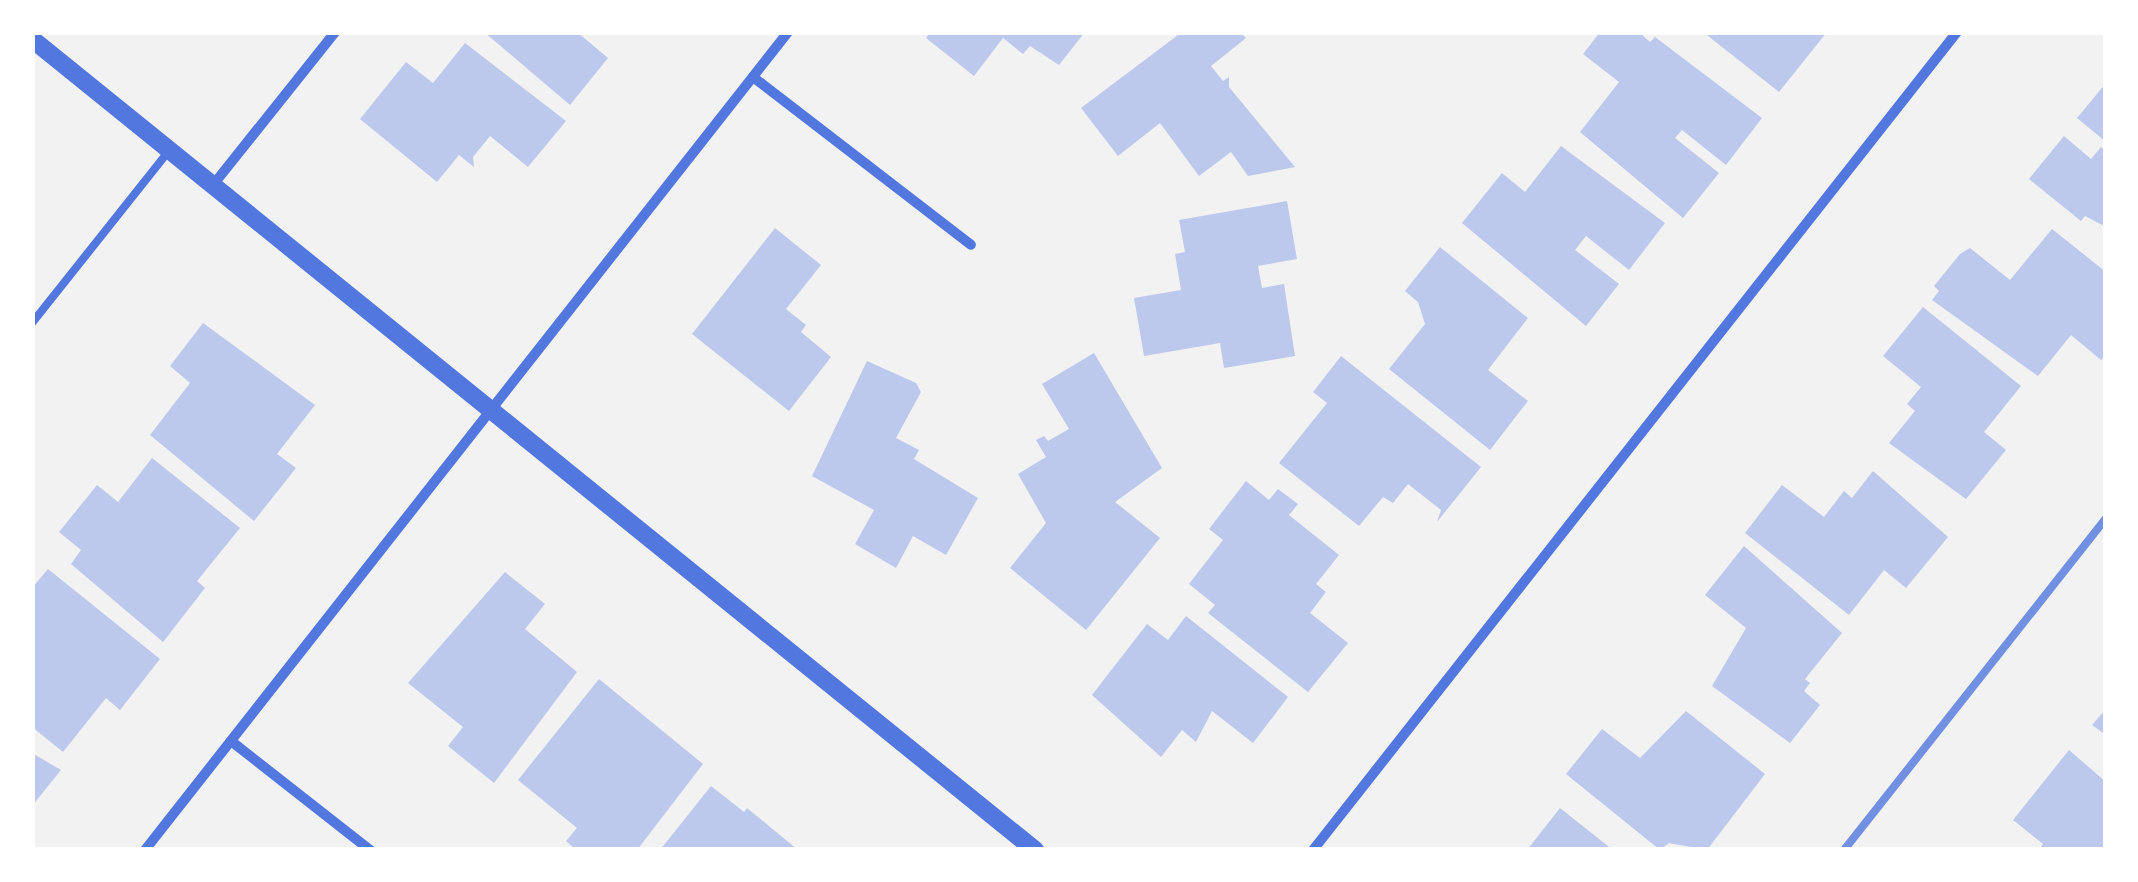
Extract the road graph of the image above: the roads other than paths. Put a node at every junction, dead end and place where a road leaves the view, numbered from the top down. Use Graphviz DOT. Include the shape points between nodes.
graph roads {
  1 [pos="336,32"];
  2 [pos="788,32"];
  3 [pos="1957,32"];
  4 [pos="32,39"];
  5 [pos="753,77"];
  6 [pos="169,151"];
  7 [pos="214,185"];
  8 [pos="971,246"];
  9 [pos="32,322"];
  10 [pos="492,408"];
  11 [pos="232,741"];
  12 [pos="145,850"];
  13 [pos="370,850"];
  14 [pos="1035,850"];
  15 [pos="1313,850"];
  1 -- 7 [label="street"];
  2 -- 5 [label="street"];
  3 -- 15 [label="street"];
  4 -- 6 [label="street"];
  5 -- 8 [label="street"];
  5 -- 10 [label="street"];
  6 -- 7 [label="street"];
  6 -- 9 [label="lane"];
  7 -- 10 [label="street"];
  10 -- 11 [label="street"];
  10 -- 14 [label="street"];
  11 -- 12 [label="street"];
  11 -- 13 [label="street"];
}
